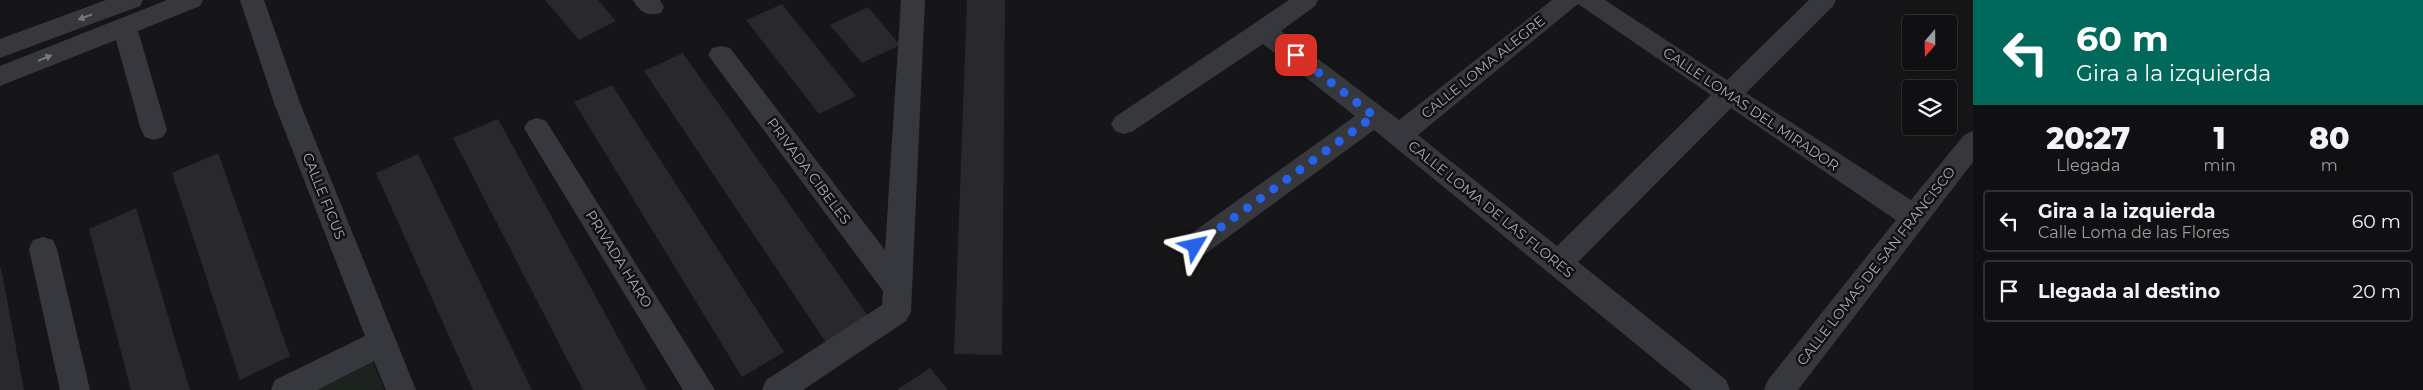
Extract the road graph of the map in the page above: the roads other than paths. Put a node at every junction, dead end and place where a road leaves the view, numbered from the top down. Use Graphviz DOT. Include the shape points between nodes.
graph roads {
  1 [pos="131,0"];
  2 [pos="192,0"];
  3 [pos="252,0"];
  4 [pos="913,0"];
  5 [pos="1306,0"];
  6 [pos="1568,0"];
  7 [pos="1587,0"];
  8 [pos="1824,0"];
  9 [pos="124,26"];
  10 [pos="1264,31"];
  11 [pos="0,50"];
  12 [pos="721,56"];
  13 [pos="0,76"];
  14 [pos="1727,94"];
  15 [pos="1374,116"];
  16 [pos="1124,124"];
  17 [pos="537,128"];
  18 [pos="154,130"];
  19 [pos="1399,134"];
  20 [pos="1973,142"];
  21 [pos="1914,217"];
  22 [pos="1195,246"];
  23 [pos="43,248"];
  24 [pos="1558,263"];
  25 [pos="896,286"];
  26 [pos="382,342"];
  27 [pos="75,390"];
  28 [pos="286,390"];
  29 [pos="401,390"];
  30 [pos="700,390"];
  31 [pos="776,390"];
  32 [pos="1715,390"];
  33 [pos="1779,390"];
  1 -- 11 [label="street, one-way"];
  2 -- 9 [label="street"];
  3 -- 26 [label="street, CALLE FICUS" via="287,103"];
  4 -- 25 [label="street"];
  5 -- 10 [label="street"];
  6 -- 19 [label="street, CALLE LOMA ALEGRE"];
  7 -- 14 [label="street, CALLE LOMAS DEL MIRADOR"];
  8 -- 14 [label="street"];
  13 -- 9 [label="street, one-way"];
  9 -- 18 [label="street"];
  10 -- 15 [label="street, CALLE LOMA DE LAS FLORES"];
  10 -- 16 [label="street"];
  12 -- 25 [label="street, PRIVADA CIBELES"];
  14 -- 21 [label="street, CALLE LOMAS DEL MIRADOR"];
  14 -- 24 [label="street"];
  15 -- 19 [label="street, CALLE LOMA DE LAS FLORES"];
  15 -- 22 [label="street"];
  17 -- 30 [label="street, PRIVADA HARO"];
  19 -- 24 [label="street, CALLE LOMA DE LAS FLORES"];
  20 -- 21 [label="street, CALLE LOMAS DE SAN FRANCISCO"];
  21 -- 33 [label="street, CALLE LOMAS DE SAN FRANCISCO"];
  23 -- 27 [label="street"];
  24 -- 32 [label="street, CALLE LOMA DE LAS FLORES"];
  25 -- 31 [label="street" via="896,312"];
  26 -- 28 [label="street"];
  26 -- 29 [label="street, CALLE FICUS"];
}
